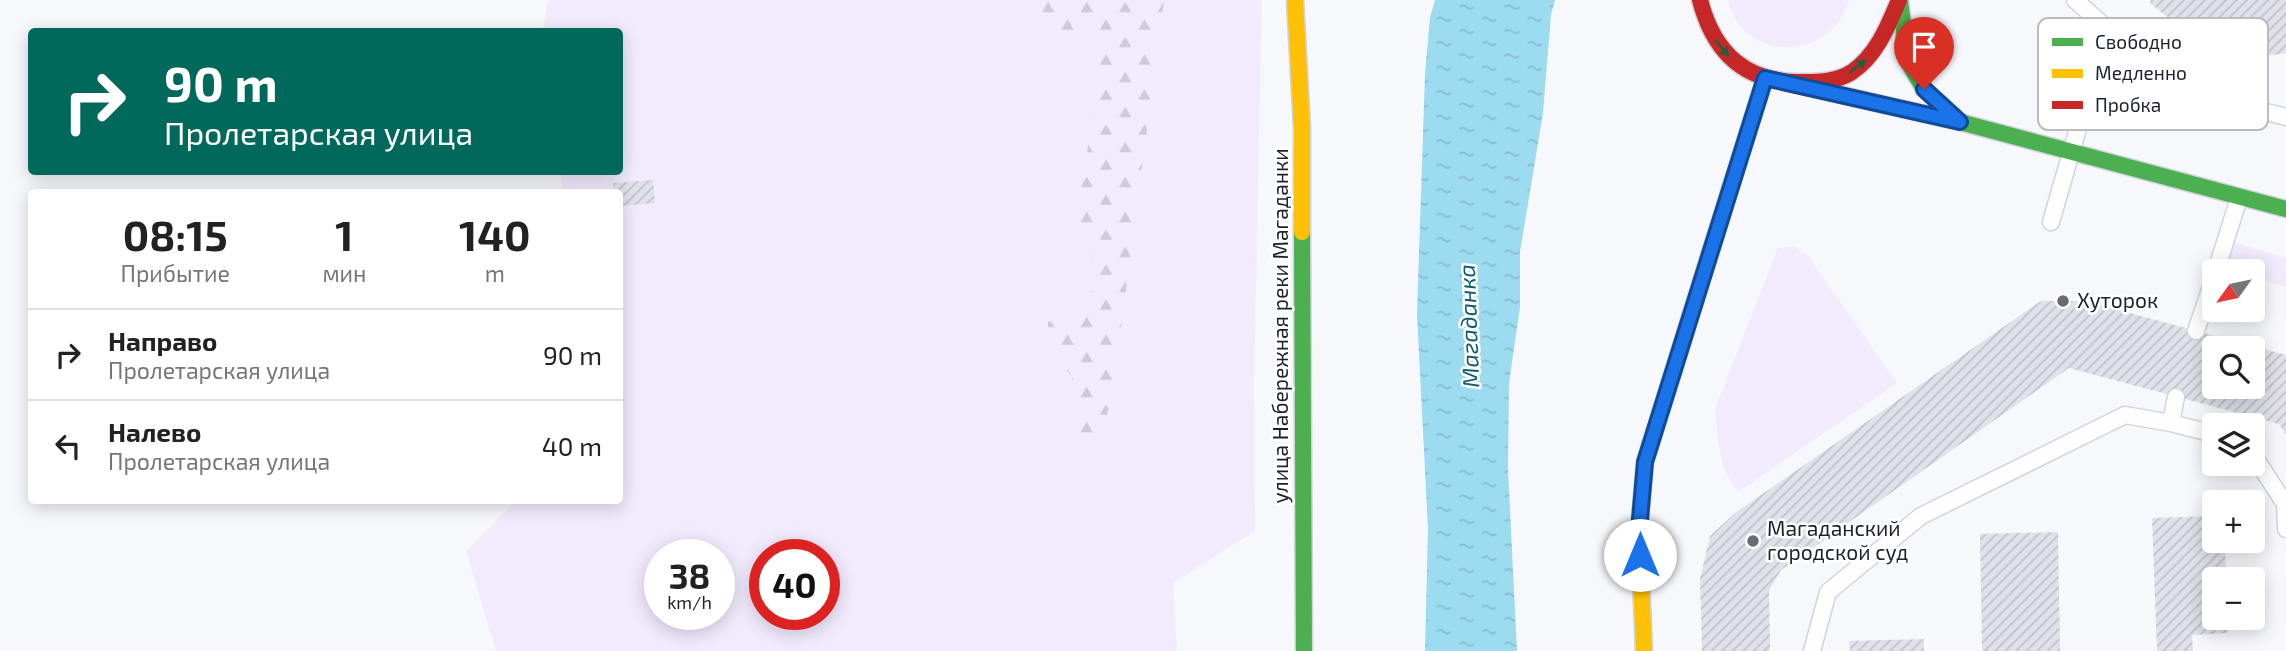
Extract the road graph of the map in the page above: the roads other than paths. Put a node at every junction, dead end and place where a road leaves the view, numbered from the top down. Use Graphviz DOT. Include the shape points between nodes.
graph roads {
  1 [pos="1295,0"];
  2 [pos="1700,0"];
  3 [pos="1899,0"];
  4 [pos="2075,0"];
  5 [pos="2095,18"];
  6 [pos="1765,78"];
  7 [pos="1794,84"];
  8 [pos="2268,112"];
  9 [pos="2286,117"];
  10 [pos="1960,122"];
  11 [pos="2078,130"];
  12 [pos="2071,153"];
  13 [pos="2239,198"];
  14 [pos="2286,209"];
  15 [pos="2051,222"];
  16 [pos="2220,259"];
  17 [pos="2202,313"];
  18 [pos="2196,331"];
  19 [pos="2176,397"];
  20 [pos="2171,423"];
  21 [pos="2202,432"];
  22 [pos="2265,473"];
  23 [pos="2286,529"];
  24 [pos="1304,651"];
  25 [pos="1644,651"];
  26 [pos="1812,651"];
  1 -- 24 [label="street, улица Набережная реки Магаданки" via="1301,128"];
  2 -- 6 [label="street, one-way" via="1703,19 1719,47 1740,67"];
  7 -- 3 [label="street, one-way" via="1831,81 1852,72 1885,34"];
  3 -- 10 [label="street" via="1908,62 1924,89"];
  4 -- 5 [label="lane"];
  6 -- 7 [label="street"];
  6 -- 25 [label="street" via="1645,462 1639,531"];
  7 -- 10 [label="street"];
  8 -- 9 [label="lane"];
  10 -- 12 [label="street"];
  11 -- 12 [label="lane"];
  12 -- 13 [label="street"];
  12 -- 15 [label="lane"];
  13 -- 14 [label="street"];
  13 -- 16 [label="lane"];
  17 -- 18 [label="lane"];
  19 -- 20 [label="lane"];
  20 -- 21 [label="lane"];
  20 -- 26 [label="lane" via="2125,415 1921,516 1828,592"];
  22 -- 23 [label="lane" via="2285,505"];
}
